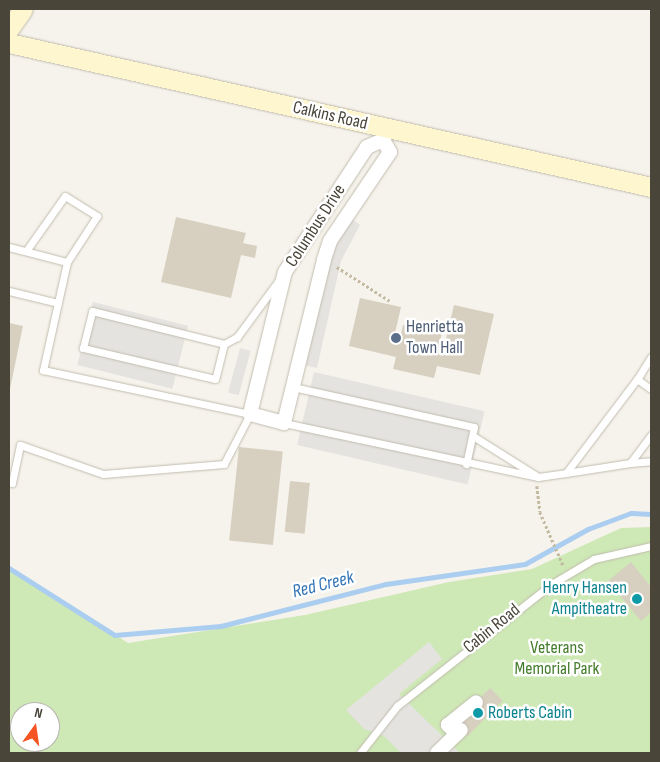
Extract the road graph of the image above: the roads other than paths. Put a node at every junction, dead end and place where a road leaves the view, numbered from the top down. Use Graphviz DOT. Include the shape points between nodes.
graph roads {
  1 [pos="23,9"];
  2 [pos="9,29"];
  3 [pos="9,43"];
  4 [pos="385,135"];
  5 [pos="651,187"];
  6 [pos="9,247"];
  7 [pos="26,252"];
  8 [pos="67,262"];
  9 [pos="285,272"];
  10 [pos="9,291"];
  11 [pos="58,303"];
  12 [pos="224,344"];
  13 [pos="651,357"];
  14 [pos="636,379"];
  15 [pos="293,387"];
  16 [pos="651,389"];
  17 [pos="250,414"];
  18 [pos="284,423"];
  19 [pos="651,434"];
  20 [pos="472,436"];
  21 [pos="651,461"];
  22 [pos="630,463"];
  23 [pos="466,464"];
  24 [pos="566,473"];
  25 [pos="538,480"];
  26 [pos="9,482"];
  27 [pos="651,546"];
  28 [pos="476,702"];
  29 [pos="360,753"];
  30 [pos="437,753"];
  1 -- 2 [label="main road"];
  3 -- 4 [label="main road, Calkins Road"];
  4 -- 5 [label="main road, Calkins Road"];
  4 -- 9 [label="street, Columbus Drive" via="367,147"];
  4 -- 15 [label="street, Columbus Drive" via="390,152 330,241"];
  6 -- 7 [label="lane"];
  7 -- 8 [label="lane"];
  7 -- 8 [label="lane" via="65,196 97,216"];
  8 -- 11 [label="lane"];
  9 -- 12 [label="lane" via="237,337"];
  9 -- 17 [label="street, Columbus Drive"];
  10 -- 11 [label="lane"];
  11 -- 17 [label="lane" via="43,370"];
  12 -- 12 [label="lane" via="92,311 83,348 215,379"];
  13 -- 14 [label="lane"];
  14 -- 16 [label="lane"];
  14 -- 24 [label="lane"];
  15 -- 18 [label="street, Columbus Drive"];
  15 -- 20 [label="lane" via="474,427"];
  17 -- 18 [label="street"];
  17 -- 26 [label="lane" via="224,464 103,474 20,444"];
  18 -- 23 [label="lane"];
  19 -- 22 [label="lane"];
  20 -- 23 [label="lane"];
  20 -- 25 [label="lane"];
  21 -- 22 [label="lane"];
  22 -- 24 [label="lane"];
  23 -- 25 [label="lane"];
  24 -- 25 [label="lane"];
  27 -- 29 [label="lane, Cabin Road" via="594,559 566,573 397,706"];
  28 -- 30 [label="street" via="473,700 448,725 459,732"];
}
